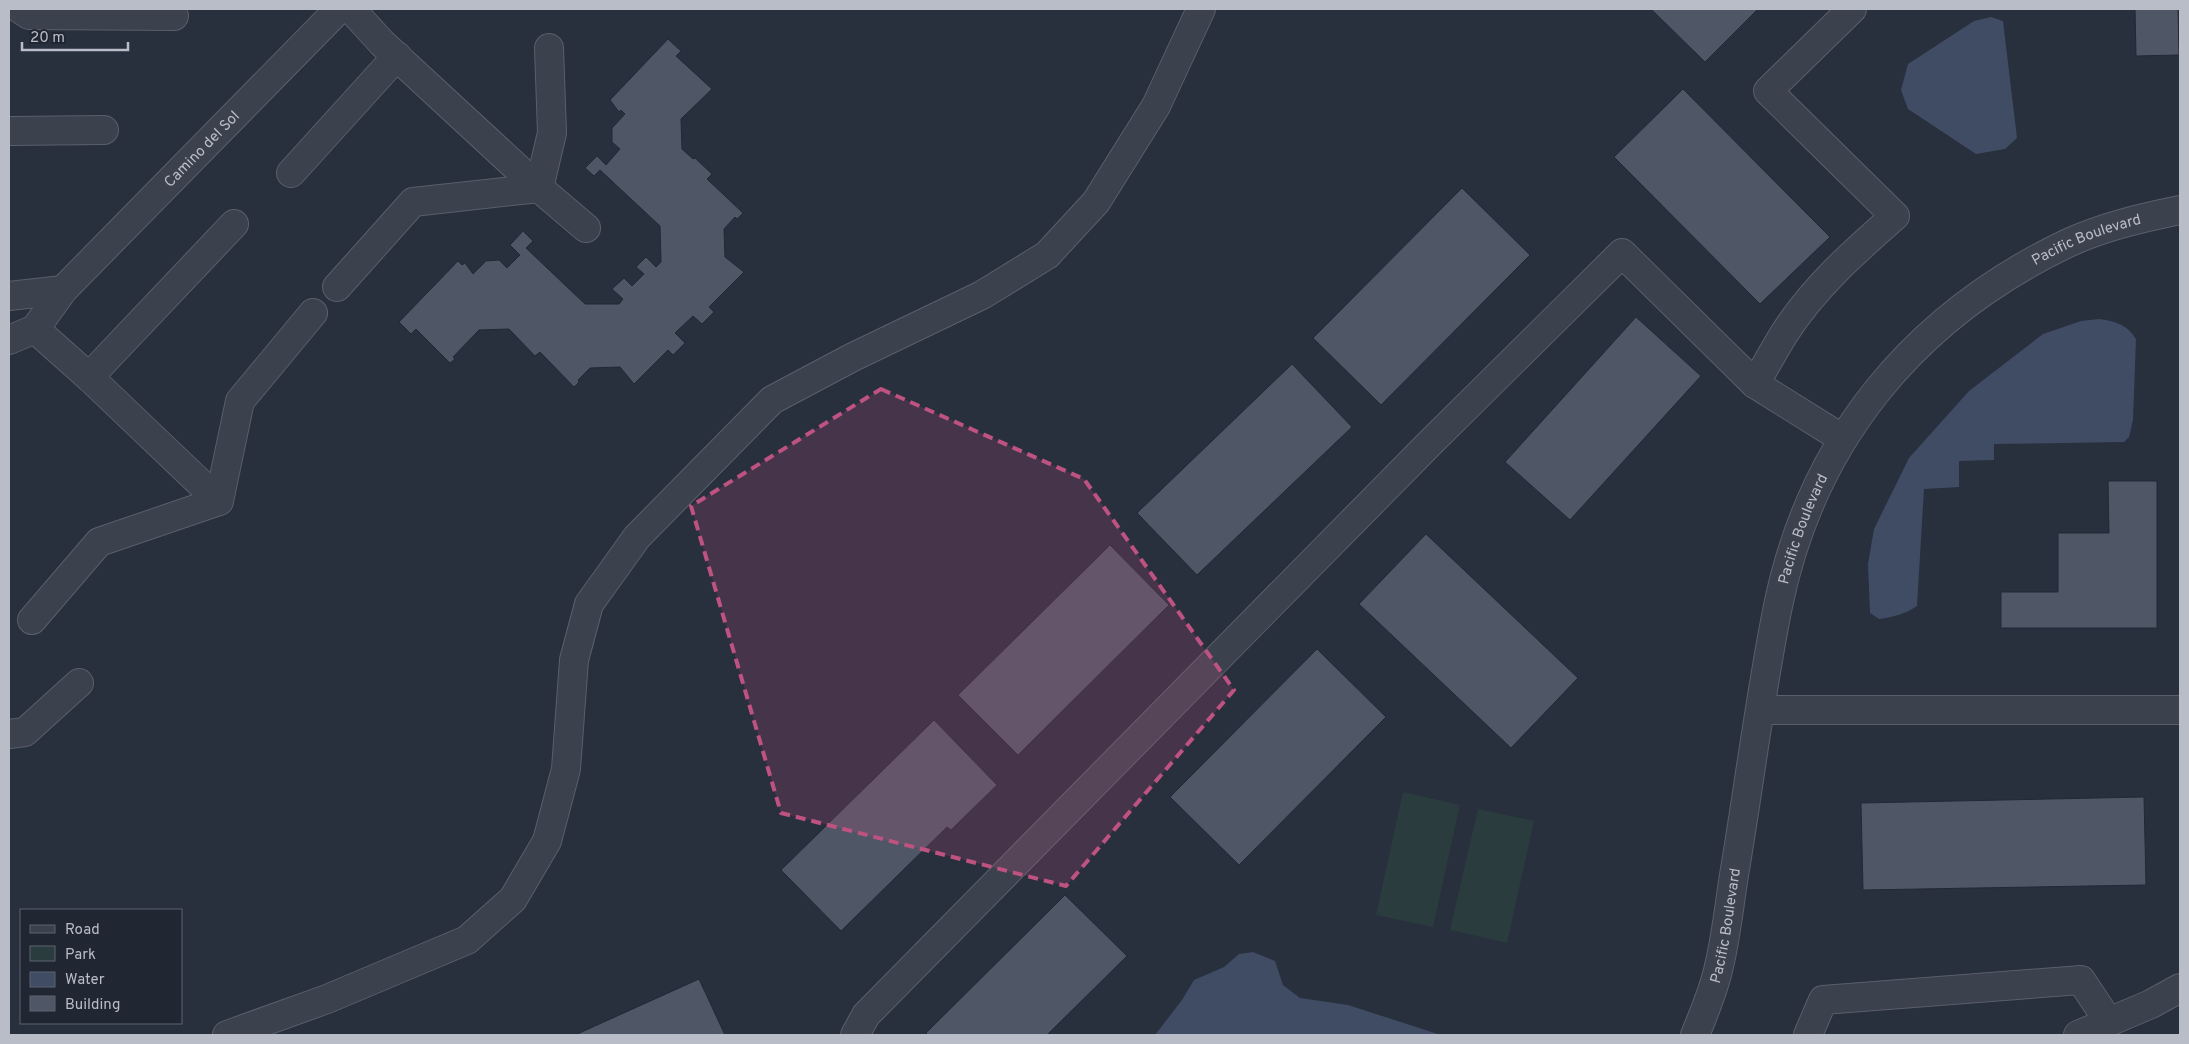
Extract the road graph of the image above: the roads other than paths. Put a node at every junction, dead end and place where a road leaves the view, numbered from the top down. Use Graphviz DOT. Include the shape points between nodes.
graph roads {
  1 [pos="20,9"];
  2 [pos="338,9"];
  3 [pos="350,9"];
  4 [pos="1201,9"];
  5 [pos="1852,9"];
  6 [pos="174,16"];
  7 [pos="549,48"];
  8 [pos="396,56"];
  9 [pos="104,130"];
  10 [pos="9,131"];
  11 [pos="291,173"];
  12 [pos="539,188"];
  13 [pos="2180,210"];
  14 [pos="234,224"];
  15 [pos="586,228"];
  16 [pos="337,286"];
  17 [pos="64,290"];
  18 [pos="9,296"];
  19 [pos="313,313"];
  20 [pos="36,329"];
  21 [pos="9,340"];
  22 [pos="89,377"];
  23 [pos="1755,384"];
  24 [pos="1843,439"];
  25 [pos="219,501"];
  26 [pos="32,620"];
  27 [pos="79,683"];
  28 [pos="1761,710"];
  29 [pos="2180,710"];
  30 [pos="9,734"];
  31 [pos="2180,988"];
  32 [pos="2109,1022"];
  33 [pos="228,1035"];
  34 [pos="855,1035"];
  35 [pos="1695,1035"];
  36 [pos="1808,1035"];
  37 [pos="2078,1035"];
  1 -- 6 [label="street" via="29,15"];
  2 -- 17 [label="street, Camino del Sol"];
  3 -- 8 [label="street"];
  4 -- 33 [label="street" via="1156,106 1096,202 1047,255 982,295 772,400 637,537 589,604 574,660 566,769 547,841 513,899 467,940 327,999"];
  5 -- 23 [label="street" via="1768,91 1894,216 1821,287 1785,332"];
  7 -- 12 [label="street" via="552,133"];
  8 -- 11 [label="street"];
  8 -- 12 [label="street"];
  9 -- 10 [label="street"];
  12 -- 15 [label="street"];
  12 -- 16 [label="street" via="413,202"];
  13 -- 24 [label="street, Pacific Boulevard" via="2142,217 2067,244 1996,282 1963,305 1904,359"];
  14 -- 22 [label="street"];
  17 -- 18 [label="street"];
  17 -- 20 [label="street, Camino del Sol"];
  19 -- 25 [label="street" via="240,401"];
  20 -- 21 [label="street"];
  20 -- 22 [label="street"];
  22 -- 25 [label="street"];
  23 -- 24 [label="street"];
  23 -- 34 [label="street" via="1622,253 866,1015"];
  24 -- 28 [label="street, Pacific Boulevard" via="1815,492 1787,567"];
  25 -- 26 [label="street" via="99,542"];
  27 -- 30 [label="street" via="26,732"];
  28 -- 29 [label="street"];
  28 -- 35 [label="street, Pacific Boulevard" via="1719,966"];
  31 -- 32 [label="street"];
  32 -- 36 [label="street" via="2081,980 1823,1000"];
  32 -- 37 [label="street"];
}
